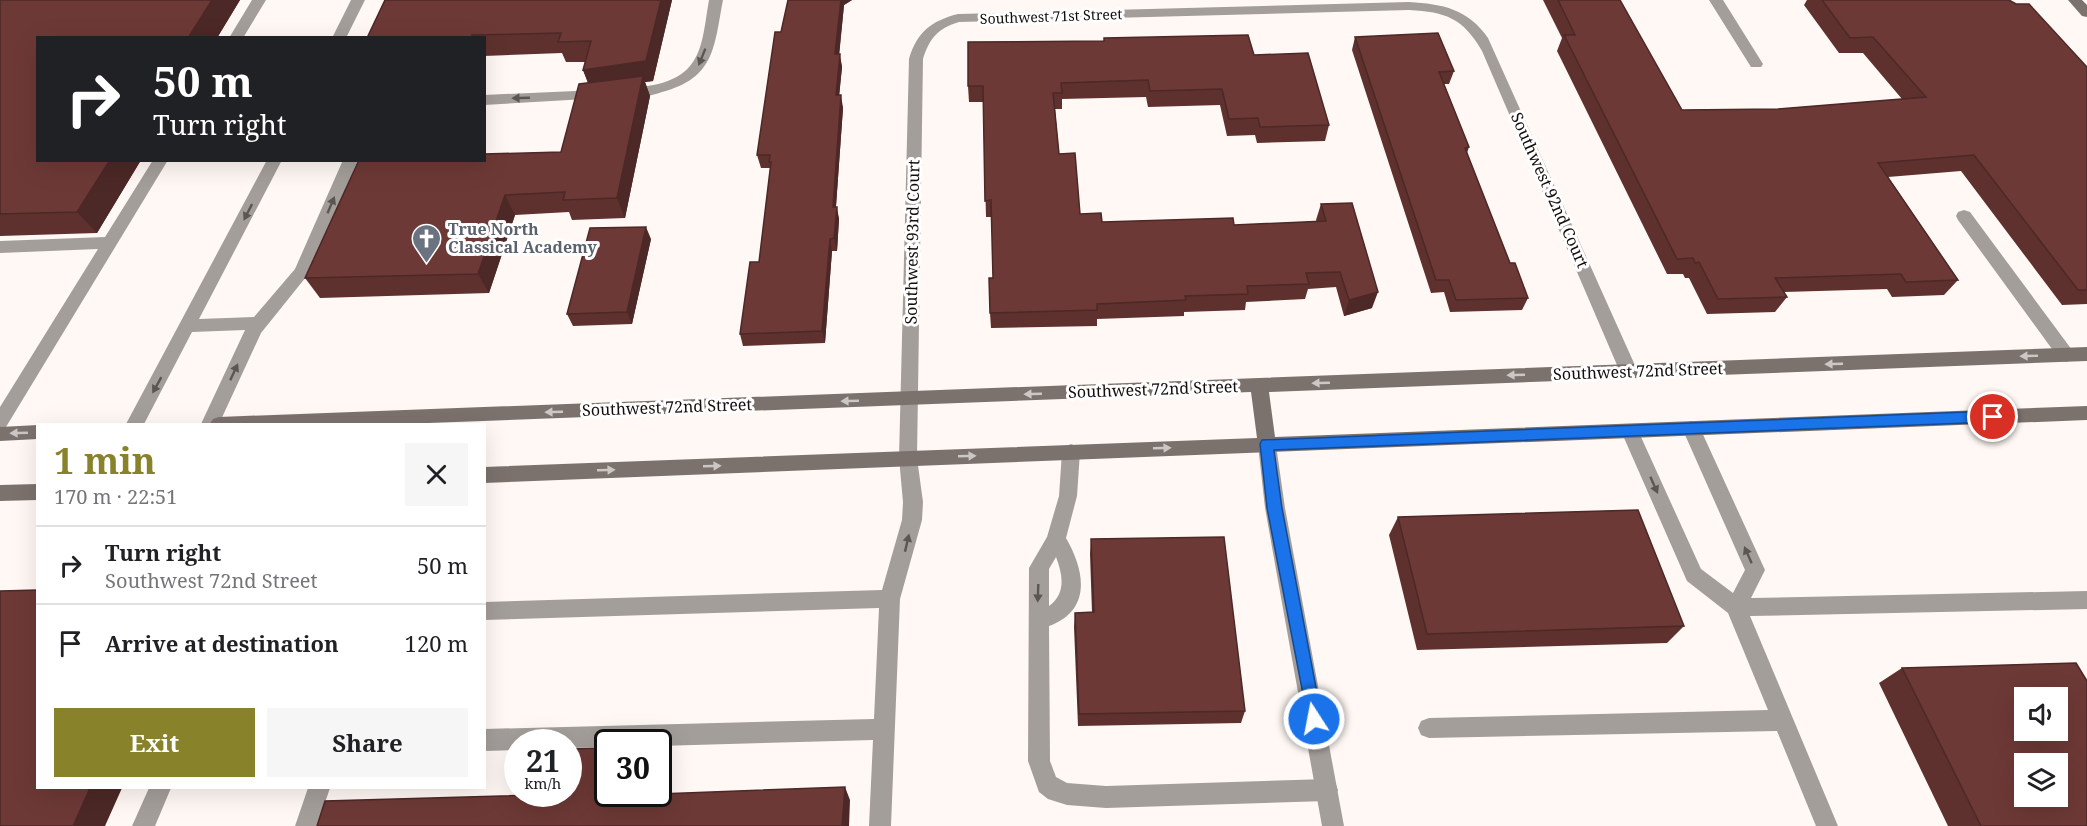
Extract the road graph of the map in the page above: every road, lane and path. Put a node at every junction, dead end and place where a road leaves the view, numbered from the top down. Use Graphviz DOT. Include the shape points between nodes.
graph roads {
  1 [pos="259,0"];
  2 [pos="358,0"];
  3 [pos="716,0"];
  4 [pos="1716,0"];
  5 [pos="2074,0"];
  6 [pos="2087,13"];
  7 [pos="1460,16"];
  8 [pos="930,29"];
  9 [pos="237,36"];
  10 [pos="340,36"];
  11 [pos="1756,64"];
  12 [pos="486,100"];
  13 [pos="160,162"];
  14 [pos="274,162"];
  15 [pos="350,162"];
  16 [pos="1964,216"];
  17 [pos="111,243"];
  18 [pos="0,247"];
  19 [pos="259,323"];
  20 [pos="190,326"];
  21 [pos="2087,354"];
  22 [pos="2066,355"];
  23 [pos="1629,372"];
  24 [pos="1259,385"];
  25 [pos="908,399"];
  26 [pos="2087,413"];
  27 [pos="414,421"];
  28 [pos="0,422"];
  29 [pos="136,423"];
  30 [pos="210,423"];
  31 [pos="314,423"];
  32 [pos="1691,428"];
  33 [pos="1630,431"];
  34 [pos="36,432"];
  35 [pos="0,434"];
  36 [pos="1267,444"];
  37 [pos="1071,452"];
  38 [pos="908,458"];
  39 [pos="486,475"];
  40 [pos="36,492"];
  41 [pos="0,493"];
  42 [pos="1056,539"];
  43 [pos="890,599"];
  44 [pos="2087,600"];
  45 [pos="1736,607"];
  46 [pos="486,611"];
  47 [pos="1038,621"];
  48 [pos="1783,720"];
  49 [pos="1429,728"];
  50 [pos="885,729"];
  51 [pos="486,740"];
  52 [pos="160,789"];
  53 [pos="319,789"];
  54 [pos="1328,789"];
  55 [pos="143,826"];
  56 [pos="306,826"];
  57 [pos="880,826"];
  58 [pos="1333,826"];
  59 [pos="1827,826"];
  1 -- 9 [label="street"];
  2 -- 10 [label="street"];
  3 -- 12 [label="street, one-way" via="702,60 675,83 621,94"];
  4 -- 11 [label="street"];
  5 -- 6 [label="main road"];
  7 -- 8 [label="street, Southwest 71st Street" via="1408,6 958,18"];
  7 -- 23 [label="street, Southwest 92nd Court" via="1475,27 1489,51"];
  8 -- 25 [label="street, Southwest 93rd Court" via="918,48 915,69"];
  13 -- 17 [label="street"];
  14 -- 20 [label="street, one-way"];
  19 -- 15 [label="street, one-way" via="302,272"];
  16 -- 22 [label="street"];
  17 -- 18 [label="street"];
  17 -- 28 [label="street"];
  19 -- 20 [label="street"];
  30 -- 19 [label="street, one-way"];
  20 -- 29 [label="street, one-way"];
  21 -- 22 [label="main road, Southwest 72nd Street"];
  22 -- 23 [label="main road, Southwest 72nd Street, one-way"];
  23 -- 24 [label="main road, Southwest 72nd Street, one-way"];
  24 -- 25 [label="main road, Southwest 72nd Street, one-way"];
  24 -- 36 [label="main road"];
  25 -- 27 [label="main road, Southwest 72nd Street, one-way"];
  25 -- 38 [label="street, Southwest 93rd Court"];
  26 -- 32 [label="main road"];
  27 -- 31 [label="main road, Southwest 72nd Street"];
  32 -- 33 [label="main road"];
  45 -- 32 [label="street, one-way" via="1755,570"];
  33 -- 36 [label="main road"];
  33 -- 45 [label="street, one-way" via="1694,575"];
  34 -- 35 [label="main road, one-way"];
  37 -- 36 [label="main road, one-way"];
  36 -- 54 [label="street" via="1275,508"];
  38 -- 37 [label="main road, one-way"];
  37 -- 42 [label="street" via="1068,496"];
  39 -- 38 [label="main road, one-way"];
  43 -- 38 [label="street, Southwest 93rd Court, one-way" via="912,520"];
  40 -- 41 [label="main road"];
  42 -- 47 [label="street, one-way" via="1039,568"];
  42 -- 47 [label="street" via="1069,566 1071,597 1053,617"];
  43 -- 46 [label="street"];
  43 -- 50 [label="street, Southwest 93rd Court"];
  44 -- 45 [label="street"];
  45 -- 48 [label="street"];
  47 -- 54 [label="street" via="1039,761 1047,784 1056,791 1106,797"];
  48 -- 49 [label="street"];
  48 -- 59 [label="street"];
  50 -- 51 [label="street"];
  50 -- 57 [label="street, Southwest 93rd Court"];
  52 -- 55 [label="street"];
  53 -- 56 [label="street"];
  54 -- 58 [label="street"];
}
